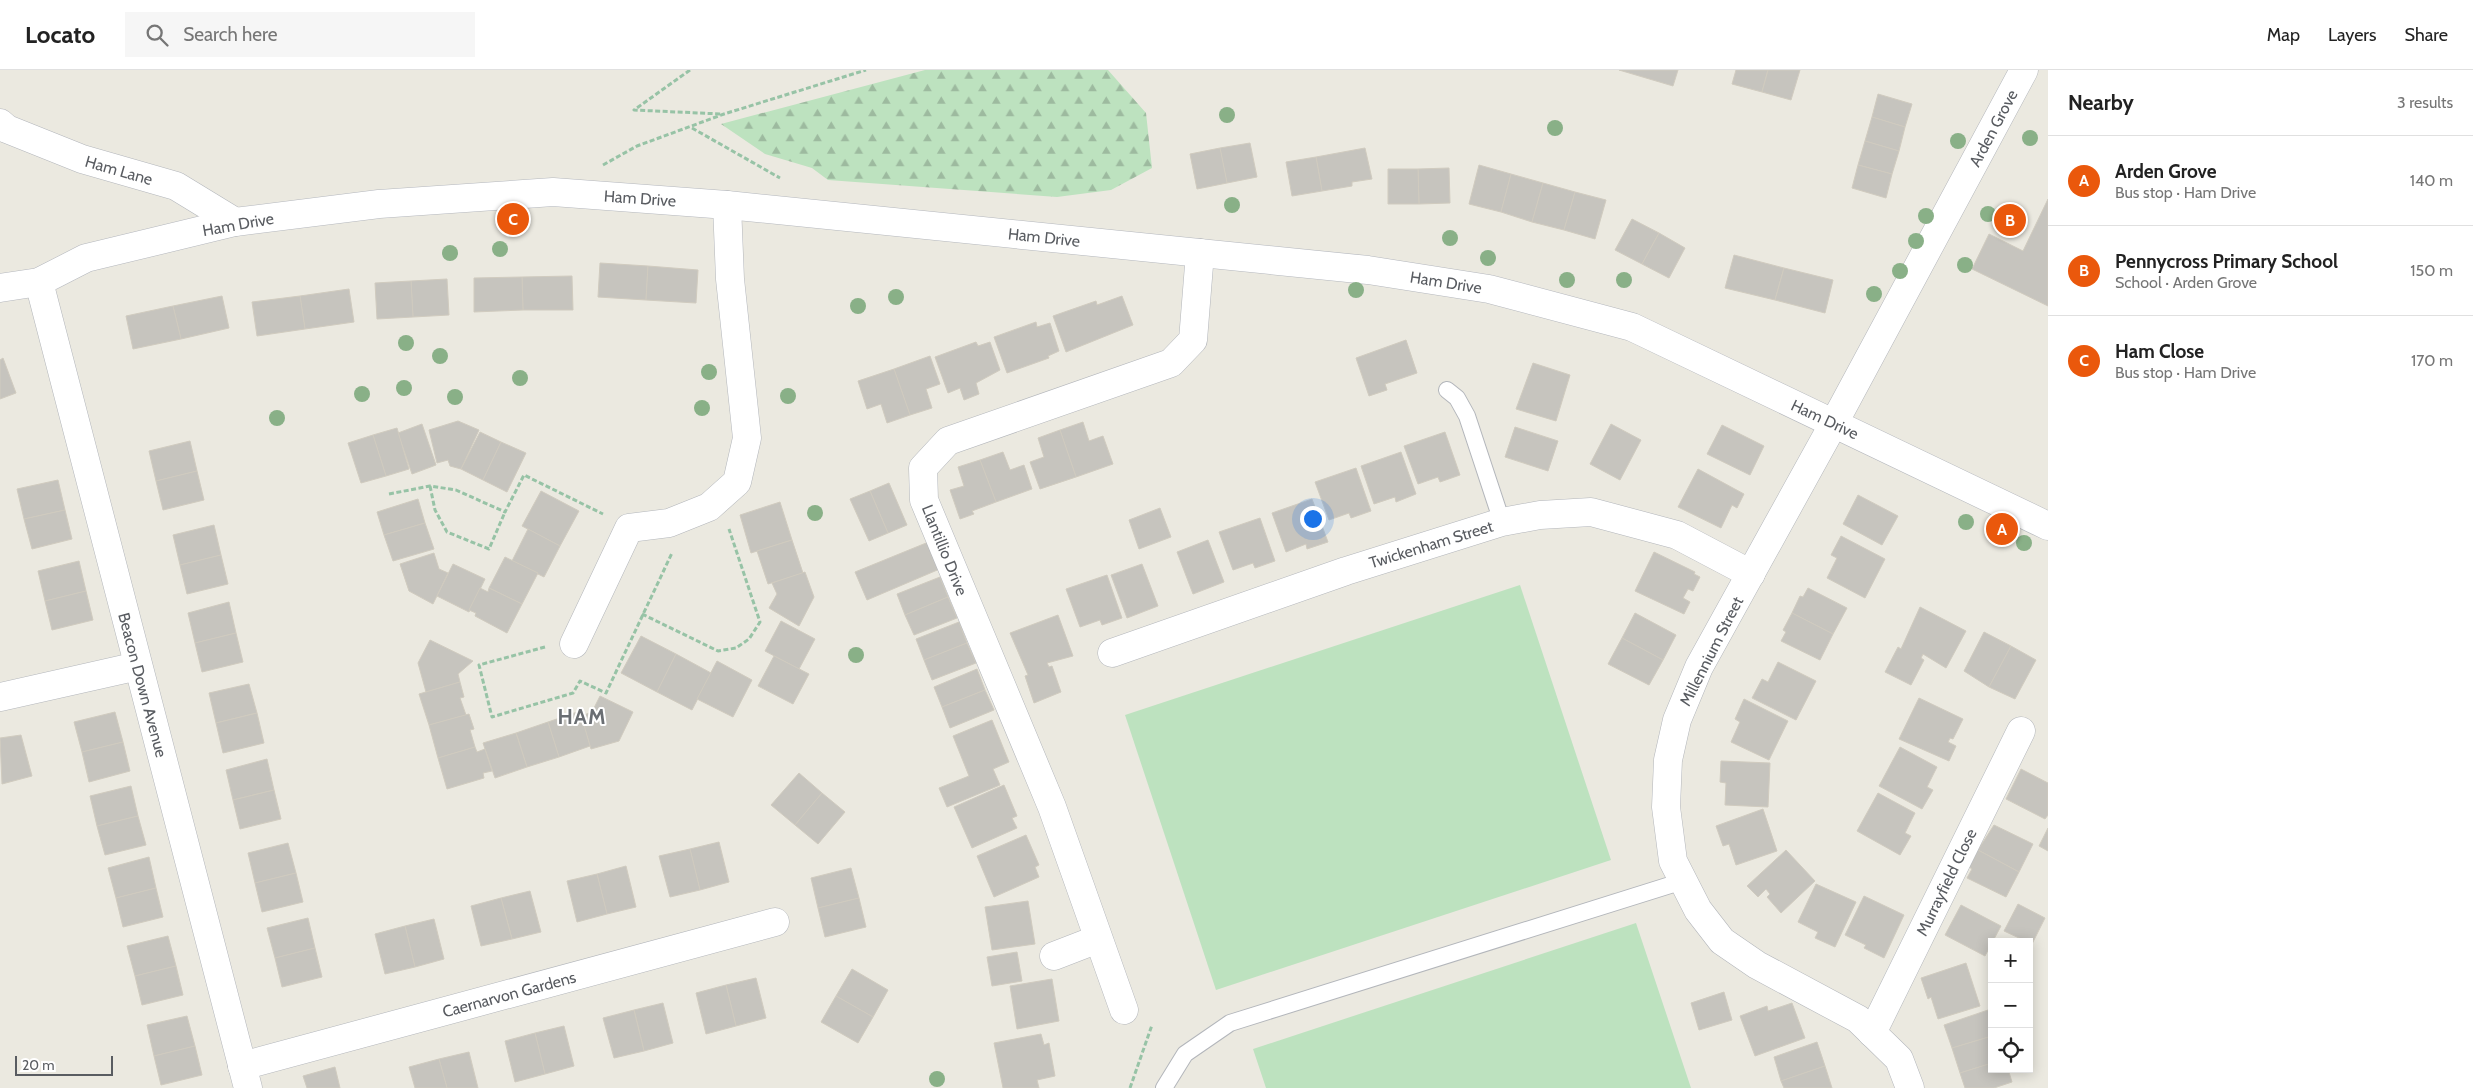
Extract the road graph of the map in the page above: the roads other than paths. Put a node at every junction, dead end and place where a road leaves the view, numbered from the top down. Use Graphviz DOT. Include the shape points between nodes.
graph roads {
  1 [pos="2019,71"];
  2 [pos="0,123"];
  3 [pos="727,205"];
  4 [pos="235,222"];
  5 [pos="1200,253"];
  6 [pos="39,282"];
  7 [pos="0,288"];
  8 [pos="1447,390"];
  9 [pos="1834,423"];
  10 [pos="1502,522"];
  11 [pos="2048,526"];
  12 [pos="1751,574"];
  13 [pos="576,641"];
  14 [pos="1112,653"];
  15 [pos="138,666"];
  16 [pos="0,697"];
  17 [pos="2021,731"];
  18 [pos="1683,881"];
  19 [pos="776,922"];
  20 [pos="1098,939"];
  21 [pos="1054,956"];
  22 [pos="1124,1010"];
  23 [pos="1872,1032"];
  24 [pos="245,1077"];
  25 [pos="1164,1088"];
  26 [pos="1910,1088"];
  1 -- 9 [label="street, Arden Grove"];
  2 -- 4 [label="street, Ham Lane" via="7,129 82,159 176,186"];
  3 -- 4 [label="street, Ham Drive" via="553,192 380,204"];
  3 -- 5 [label="street, Ham Drive"];
  3 -- 13 [label="street" via="730,279 747,438 738,482 709,507 669,523 629,528"];
  4 -- 6 [label="street, Ham Drive" via="86,258"];
  5 -- 9 [label="street, Ham Drive" via="1368,270 1489,289 1632,327"];
  5 -- 20 [label="street, Llantillio Drive" via="1194,340 1171,363 948,441 923,468 924,500 1052,807"];
  6 -- 7 [label="street, Ham Drive"];
  6 -- 15 [label="street, Beacon Down Avenue"];
  8 -- 10 [label="lane" via="1457,398 1468,416"];
  9 -- 11 [label="street, Ham Drive"];
  9 -- 12 [label="street, Millennium Street"];
  10 -- 12 [label="street, Twickenham Street" via="1540,515 1591,512 1677,535"];
  10 -- 14 [label="street, Twickenham Street" via="1346,571"];
  12 -- 18 [label="street, Millennium Street" via="1699,667 1677,720 1668,760 1666,807 1673,861"];
  15 -- 16 [label="street"];
  15 -- 24 [label="street, Beacon Down Avenue"];
  17 -- 23 [label="street, Murrayfield Close"];
  18 -- 23 [label="street, Millennium Street" via="1698,910 1722,942 1757,966 1858,1020"];
  18 -- 25 [label="lane" via="1230,1023 1186,1054"];
  19 -- 24 [label="street, Caernarvon Gardens"];
  20 -- 21 [label="street"];
  20 -- 22 [label="street, Llantillio Drive"];
  23 -- 26 [label="street, Millennium Street" via="1899,1059"];
}
